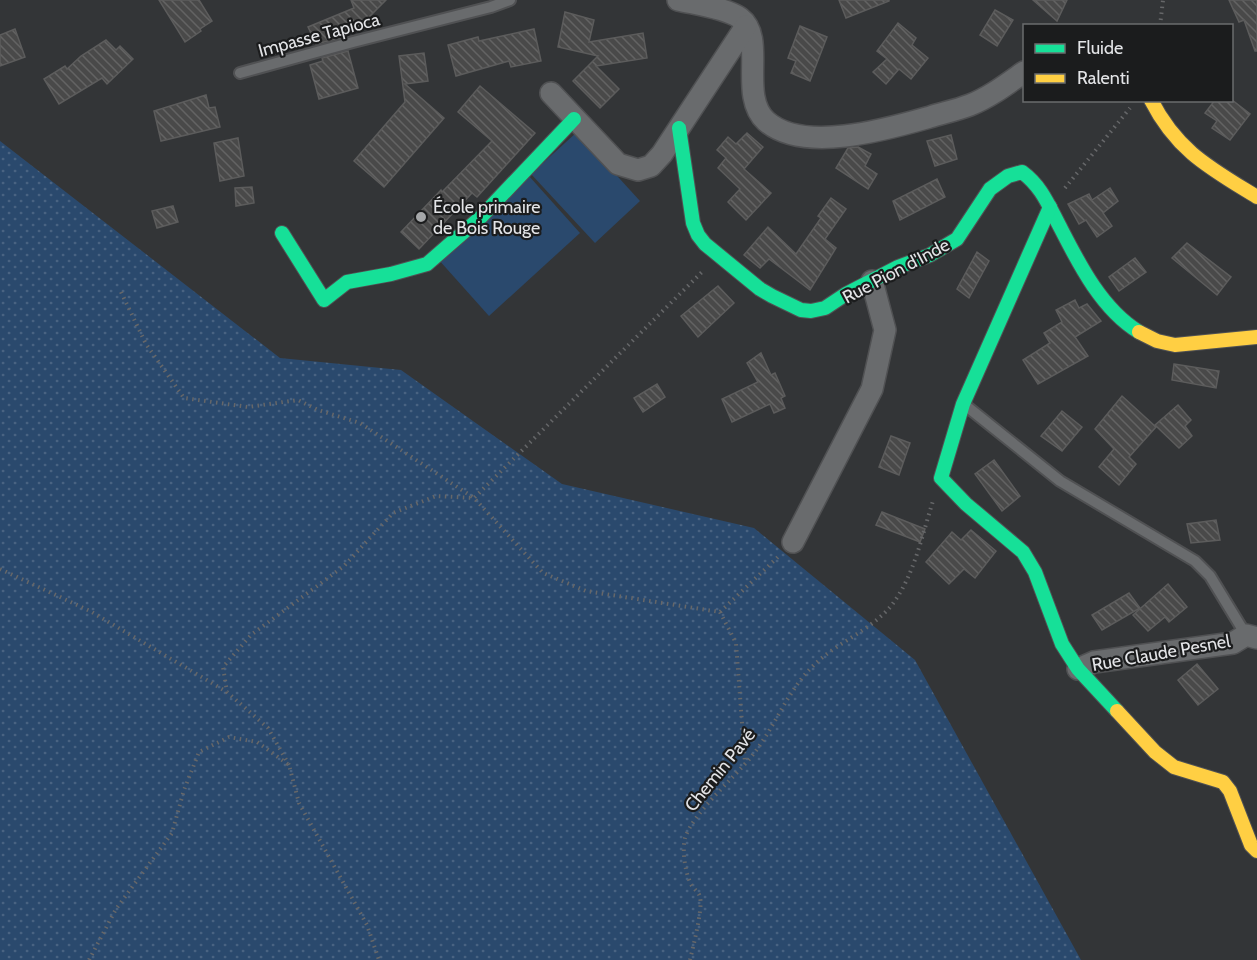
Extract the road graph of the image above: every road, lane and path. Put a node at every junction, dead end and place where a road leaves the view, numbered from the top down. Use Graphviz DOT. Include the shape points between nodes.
graph roads {
  1 [pos="510,0"];
  2 [pos="678,0"];
  3 [pos="1163,0"];
  4 [pos="1160,24"];
  5 [pos="746,26"];
  6 [pos="240,73"];
  7 [pos="1023,73"];
  8 [pos="551,93"];
  9 [pos="1135,102"];
  10 [pos="1152,102"];
  11 [pos="574,118"];
  12 [pos="679,128"];
  13 [pos="1257,197"];
  14 [pos="1050,207"];
  15 [pos="282,233"];
  16 [pos="719,256"];
  17 [pos="872,281"];
  18 [pos="121,292"];
  19 [pos="1257,338"];
  20 [pos="963,404"];
  21 [pos="941,478"];
  22 [pos="474,498"];
  23 [pos="793,542"];
  24 [pos="0,569"];
  25 [pos="720,612"];
  26 [pos="1251,637"];
  27 [pos="1078,669"];
  28 [pos="227,692"];
  29 [pos="745,763"];
  30 [pos="289,765"];
  31 [pos="1257,851"];
  32 [pos="89,960"];
  33 [pos="379,960"];
  34 [pos="690,960"];
  1 -- 6 [label="lane, Impasse Tapioca"];
  2 -- 5 [label="street" via="730,13"];
  3 -- 4 [label="path"];
  5 -- 7 [label="street" via="755,105 767,121 788,132 814,138 875,131 968,106"];
  5 -- 12 [label="street"];
  8 -- 11 [label="street"];
  9 -- 14 [label="path"];
  10 -- 13 [label="street" via="1179,145"];
  11 -- 12 [label="street" via="618,164 638,171 651,166"];
  11 -- 15 [label="street" via="481,217 427,264 348,282 324,300"];
  12 -- 16 [label="street, Rue Pion d'Inde" via="693,223 698,235"];
  14 -- 17 [label="street, Rue Pion d'Inde" via="1033,180 1022,172 1008,176 990,189 957,238"];
  14 -- 19 [label="street, Rue Pion d'Inde" via="1091,280 1131,327 1163,344"];
  14 -- 20 [label="street"];
  16 -- 17 [label="street, Rue Pion d'Inde" via="760,290 801,310 825,308"];
  16 -- 22 [label="path"];
  17 -- 23 [label="street" via="885,330 872,389"];
  18 -- 22 [label="path" via="146,344 184,398 248,407 298,400 360,423"];
  20 -- 21 [label="street"];
  20 -- 26 [label="lane" via="1060,482 1195,561 1210,576"];
  21 -- 27 [label="street" via="1023,552 1035,572 1062,644"];
  21 -- 29 [label="path, Chemin Pavé" via="909,574 891,606 814,664"];
  22 -- 25 [label="path" via="543,573 586,591"];
  22 -- 28 [label="path" via="436,496 393,513 344,566 251,635 223,667"];
  23 -- 25 [label="path"];
  24 -- 28 [label="path" via="90,611"];
  25 -- 29 [label="path" via="736,643"];
  26 -- 27 [label="street, Rue Claude Pesnel" via="1233,644 1094,662"];
  27 -- 31 [label="street, Rue Claude Pesnel" via="1155,752 1174,767 1223,782"];
  28 -- 30 [label="path" via="268,728"];
  29 -- 34 [label="path, Chemin Pavé" via="701,812 686,837 684,858 690,882 700,897"];
  30 -- 32 [label="path" via="257,742 229,737 199,752 172,833 116,909"];
  30 -- 33 [label="path" via="300,803 368,925"];
}
